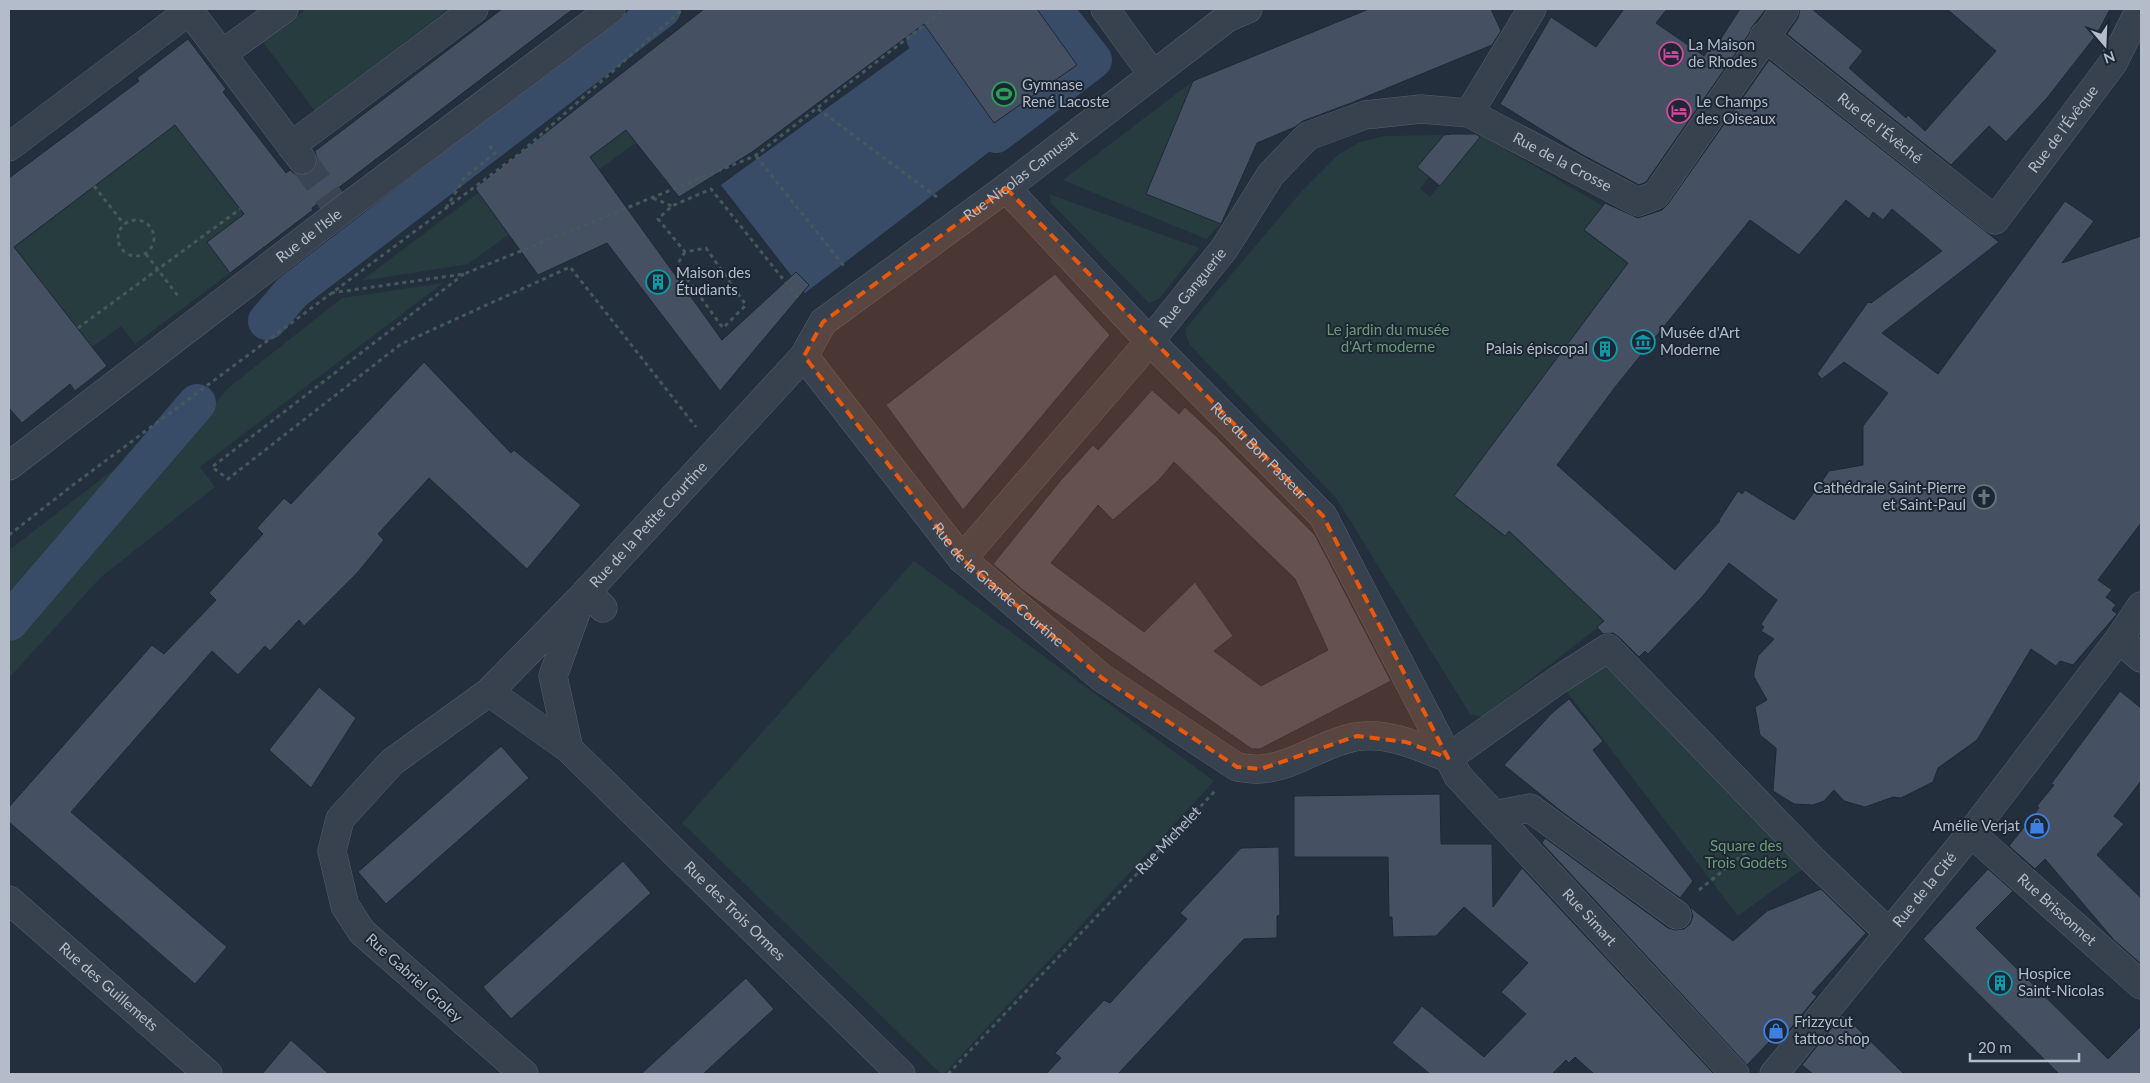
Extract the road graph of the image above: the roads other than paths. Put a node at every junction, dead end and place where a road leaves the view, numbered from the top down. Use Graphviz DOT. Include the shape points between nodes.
graph roads {
  1 [pos="284,9"];
  2 [pos="474,9"];
  3 [pos="611,9"];
  4 [pos="1105,9"];
  5 [pos="1248,9"];
  6 [pos="1532,9"];
  7 [pos="1784,9"];
  8 [pos="2140,9"];
  9 [pos="189,10"];
  10 [pos="1764,36"];
  11 [pos="222,54"];
  12 [pos="1153,74"];
  13 [pos="1469,113"];
  14 [pos="9,147"];
  15 [pos="1006,188"];
  16 [pos="1995,220"];
  17 [pos="1150,341"];
  18 [pos="804,356"];
  19 [pos="9,466"];
  20 [pos="962,559"];
  21 [pos="590,599"];
  22 [pos="2141,606"];
  23 [pos="2119,639"];
  24 [pos="2141,658"];
  25 [pos="489,692"];
  26 [pos="569,749"];
  27 [pos="1448,758"];
  28 [pos="1494,815"];
  29 [pos="1971,833"];
  30 [pos="9,900"];
  31 [pos="1677,915"];
  32 [pos="1888,933"];
  33 [pos="2141,985"];
  34 [pos="208,1074"];
  35 [pos="524,1074"];
  36 [pos="901,1074"];
  37 [pos="1735,1074"];
  38 [pos="1774,1074"];
  1 -- 11 [label="street"];
  2 -- 11 [label="street" via="297,153"];
  3 -- 19 [label="street, Rue de l'Isle"];
  4 -- 12 [label="street"];
  5 -- 12 [label="street, Rue Nicolas Camusat" via="1227,18"];
  6 -- 13 [label="street"];
  7 -- 10 [label="street"];
  8 -- 16 [label="street, Rue de l’Évêque" via="2113,63"];
  9 -- 11 [label="street"];
  9 -- 14 [label="street"];
  10 -- 13 [label="street, Rue de la Crosse" via="1656,195 1638,202"];
  10 -- 16 [label="street, Rue de l’Évêché"];
  12 -- 15 [label="street, Rue Nicolas Camusat"];
  13 -- 17 [label="street, Rue Ganguerie" via="1422,109 1365,115 1308,136 1271,174 1224,249"];
  15 -- 17 [label="street, Rue du Bon Pasteur"];
  15 -- 18 [label="street, Rue Nicolas Camusat" via="822,322"];
  17 -- 20 [label="street, Rue Ganguerie"];
  17 -- 27 [label="street, Rue du Bon Pasteur" via="1323,516"];
  18 -- 20 [label="street, Rue de la Grande Courtine"];
  18 -- 21 [label="street, Rue de la Petite Courtine"];
  20 -- 27 [label="street, Rue de la Grande Courtine" via="1102,678 1237,767 1261,769 1286,763 1357,736 1406,742"];
  21 -- 25 [label="street, Rue de la Petite Courtine"];
  21 -- 26 [label="street" via="553,676"];
  22 -- 23 [label="street, Rue de la Cité"];
  23 -- 24 [label="street"];
  23 -- 29 [label="street, Rue de la Cité"];
  25 -- 26 [label="street, Rue des Trois Ormes"];
  25 -- 35 [label="street, Rue Gabriel Groley" via="392,762 340,819 332,851 345,906 362,932"];
  26 -- 36 [label="street, Rue des Trois Ormes"];
  27 -- 28 [label="street, Rue Simart" via="1458,776"];
  27 -- 32 [label="street" via="1608,648 1779,826"];
  28 -- 31 [label="street" via="1530,808"];
  28 -- 37 [label="street, Rue Simart"];
  29 -- 32 [label="street, Rue de la Cité"];
  29 -- 33 [label="street, Rue Brissonnet"];
  30 -- 34 [label="street, Rue des Guillemets"];
  32 -- 38 [label="street, Rue de la Cité"];
}
